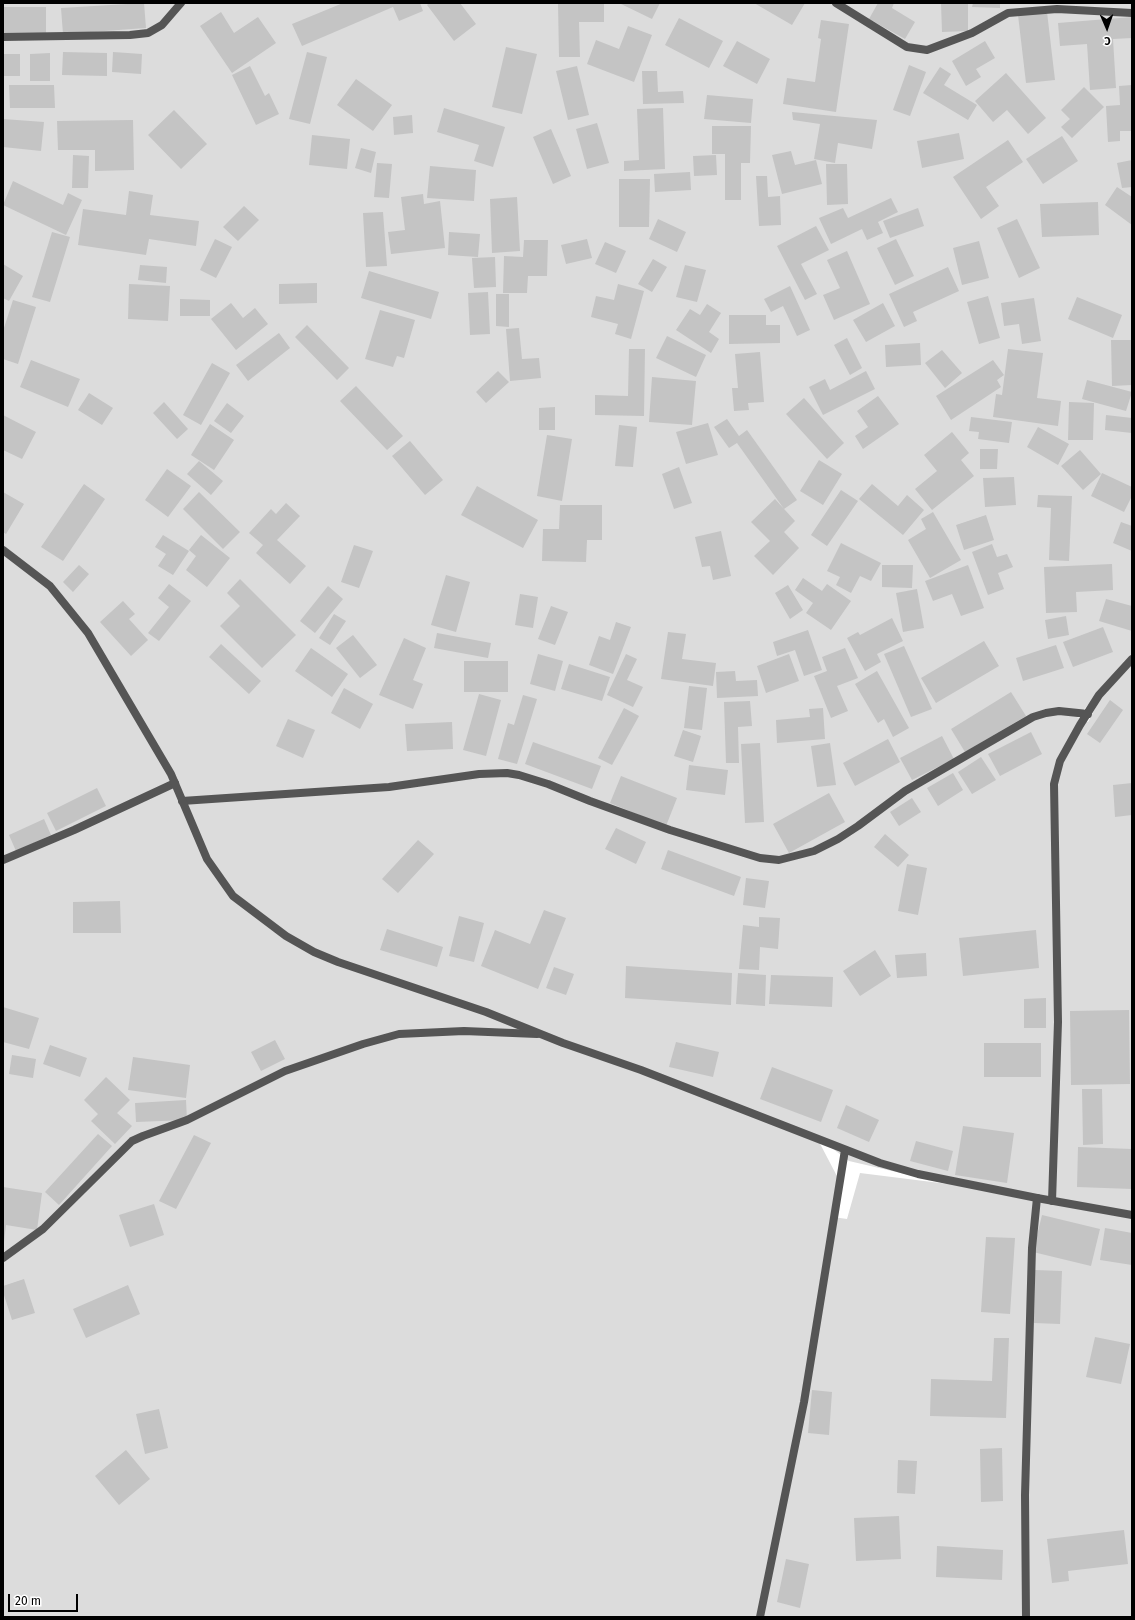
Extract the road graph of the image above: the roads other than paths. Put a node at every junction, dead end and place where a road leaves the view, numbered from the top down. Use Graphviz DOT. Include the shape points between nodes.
graph roads {
  1 [pos="182,3"];
  2 [pos="836,3"];
  3 [pos="1132,12"];
  4 [pos="3,37"];
  5 [pos="3,550"];
  6 [pos="1132,659"];
  7 [pos="1088,714"];
  8 [pos="175,783"];
  9 [pos="182,801"];
  10 [pos="3,860"];
  11 [pos="542,1034"];
  12 [pos="845,1150"];
  13 [pos="1036,1198"];
  14 [pos="1052,1201"];
  15 [pos="1132,1214"];
  16 [pos="3,1258"];
  17 [pos="760,1617"];
  18 [pos="1026,1617"];
  1 -- 4 [label="street" via="162,25 148,33"];
  2 -- 3 [label="street" via="907,47 927,50 972,33 1008,13 1057,9"];
  5 -- 8 [label="street" via="50,586 88,633"];
  6 -- 7 [label="street" via="1099,695"];
  7 -- 9 [label="street" via="1059,712 1033,717 905,791 838,839 814,851 779,860 760,858 678,833 590,802 548,784 507,773 479,774 381,788"];
  7 -- 14 [label="street" via="1060,761 1054,784 1058,1022"];
  8 -- 9 [label="street"];
  8 -- 10 [label="street"];
  9 -- 11 [label="street" via="207,859 233,896 286,936 338,962 486,1012"];
  11 -- 12 [label="street"];
  11 -- 16 [label="street" via="464,1031 399,1034 285,1071 187,1120 132,1141 43,1229"];
  12 -- 13 [label="street" via="918,1174"];
  12 -- 17 [label="street" via="804,1402"];
  13 -- 14 [label="street"];
  13 -- 18 [label="street" via="1032,1248 1025,1487"];
  14 -- 15 [label="street"];
}
